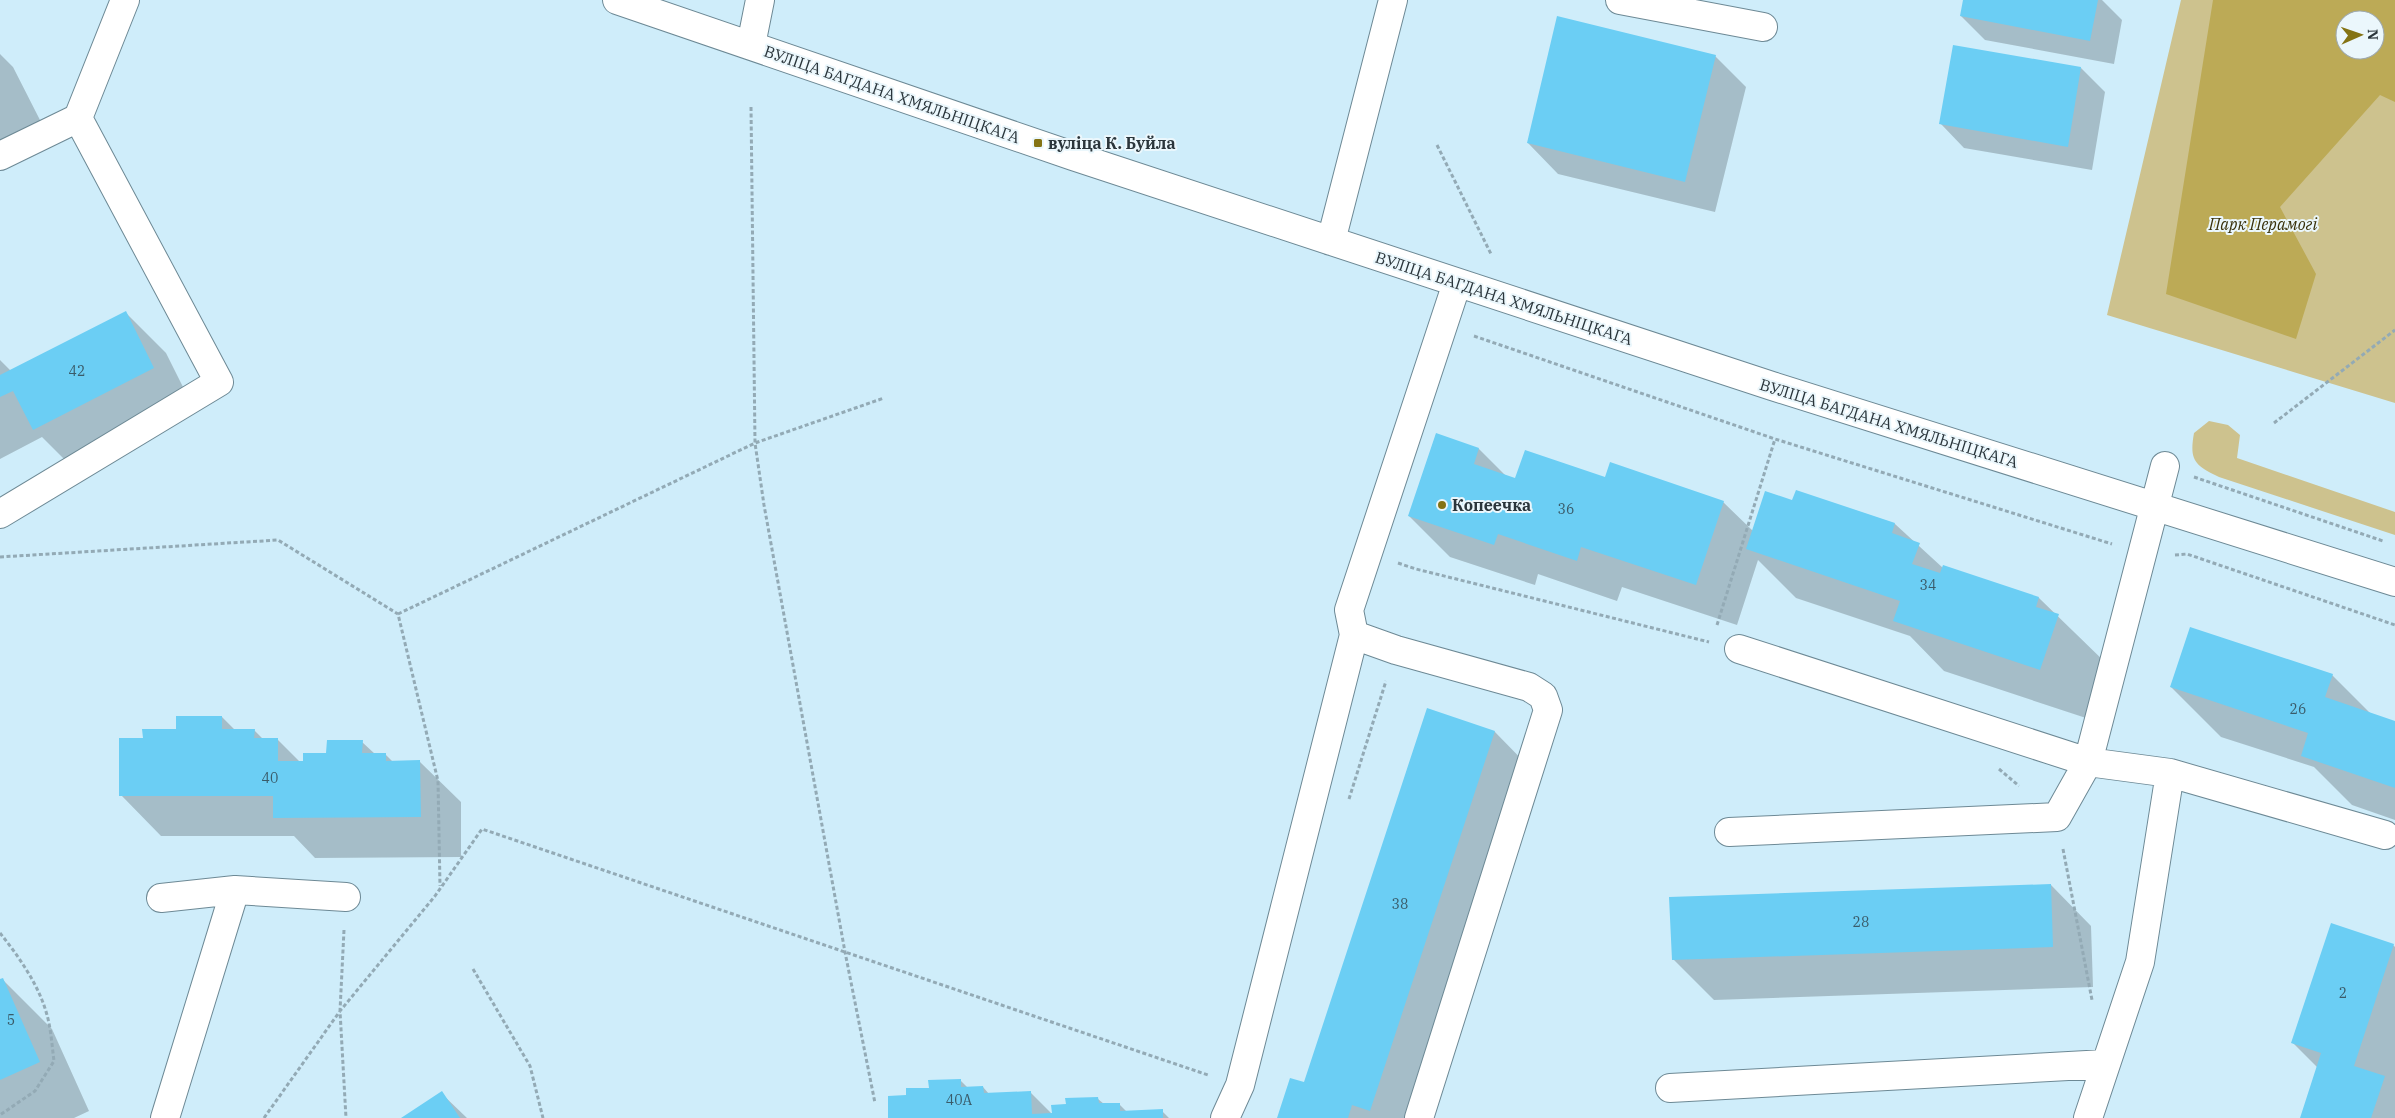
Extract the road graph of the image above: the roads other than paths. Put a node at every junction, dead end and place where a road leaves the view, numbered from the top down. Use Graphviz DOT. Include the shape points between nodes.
graph roads {
  1 [pos="125,0"];
  2 [pos="617,0"];
  3 [pos="760,0"];
  4 [pos="1393,0"];
  5 [pos="1620,0"];
  6 [pos="1763,27"];
  7 [pos="751,45"];
  8 [pos="78,118"];
  9 [pos="0,156"];
  10 [pos="1331,241"];
  11 [pos="1457,283"];
  12 [pos="2165,466"];
  13 [pos="2156,507"];
  14 [pos="0,514"];
  15 [pos="2395,582"];
  16 [pos="1354,635"];
  17 [pos="1739,649"];
  18 [pos="2088,762"];
  19 [pos="2170,773"];
  20 [pos="1729,832"];
  21 [pos="2384,834"];
  22 [pos="235,890"];
  23 [pos="346,897"];
  24 [pos="161,898"];
  25 [pos="2105,1064"];
  26 [pos="1670,1088"];
  27 [pos="165,1118"];
  28 [pos="1226,1118"];
  29 [pos="1419,1118"];
  30 [pos="2088,1118"];
  1 -- 8 [label="street"];
  2 -- 7 [label="street, ВУЛІЦА БАГДАНА ХМЯЛЬНІЦКАГА"];
  3 -- 7 [label="street"];
  4 -- 10 [label="street"];
  5 -- 6 [label="street"];
  7 -- 10 [label="street, ВУЛІЦА БАГДАНА ХМЯЛЬНІЦКАГА"];
  8 -- 9 [label="street"];
  8 -- 14 [label="street" via="219,382"];
  10 -- 11 [label="street, ВУЛІЦА БАГДАНА ХМЯЛЬНІЦКАГА"];
  11 -- 13 [label="street, ВУЛІЦА БАГДАНА ХМЯЛЬНІЦКАГА"];
  11 -- 16 [label="street" via="1349,610"];
  12 -- 13 [label="street"];
  13 -- 15 [label="street, ВУЛІЦА БАГДАНА ХМЯЛЬНІЦКАГА"];
  13 -- 18 [label="street"];
  16 -- 28 [label="street" via="1240,1085"];
  16 -- 29 [label="street" via="1529,687 1543,696 1548,710"];
  17 -- 18 [label="street"];
  18 -- 19 [label="street"];
  18 -- 20 [label="street" via="2056,817"];
  19 -- 21 [label="street"];
  19 -- 25 [label="street" via="2140,962"];
  22 -- 23 [label="street"];
  22 -- 24 [label="street"];
  22 -- 27 [label="street"];
  25 -- 26 [label="street"];
  25 -- 30 [label="street"];
}
